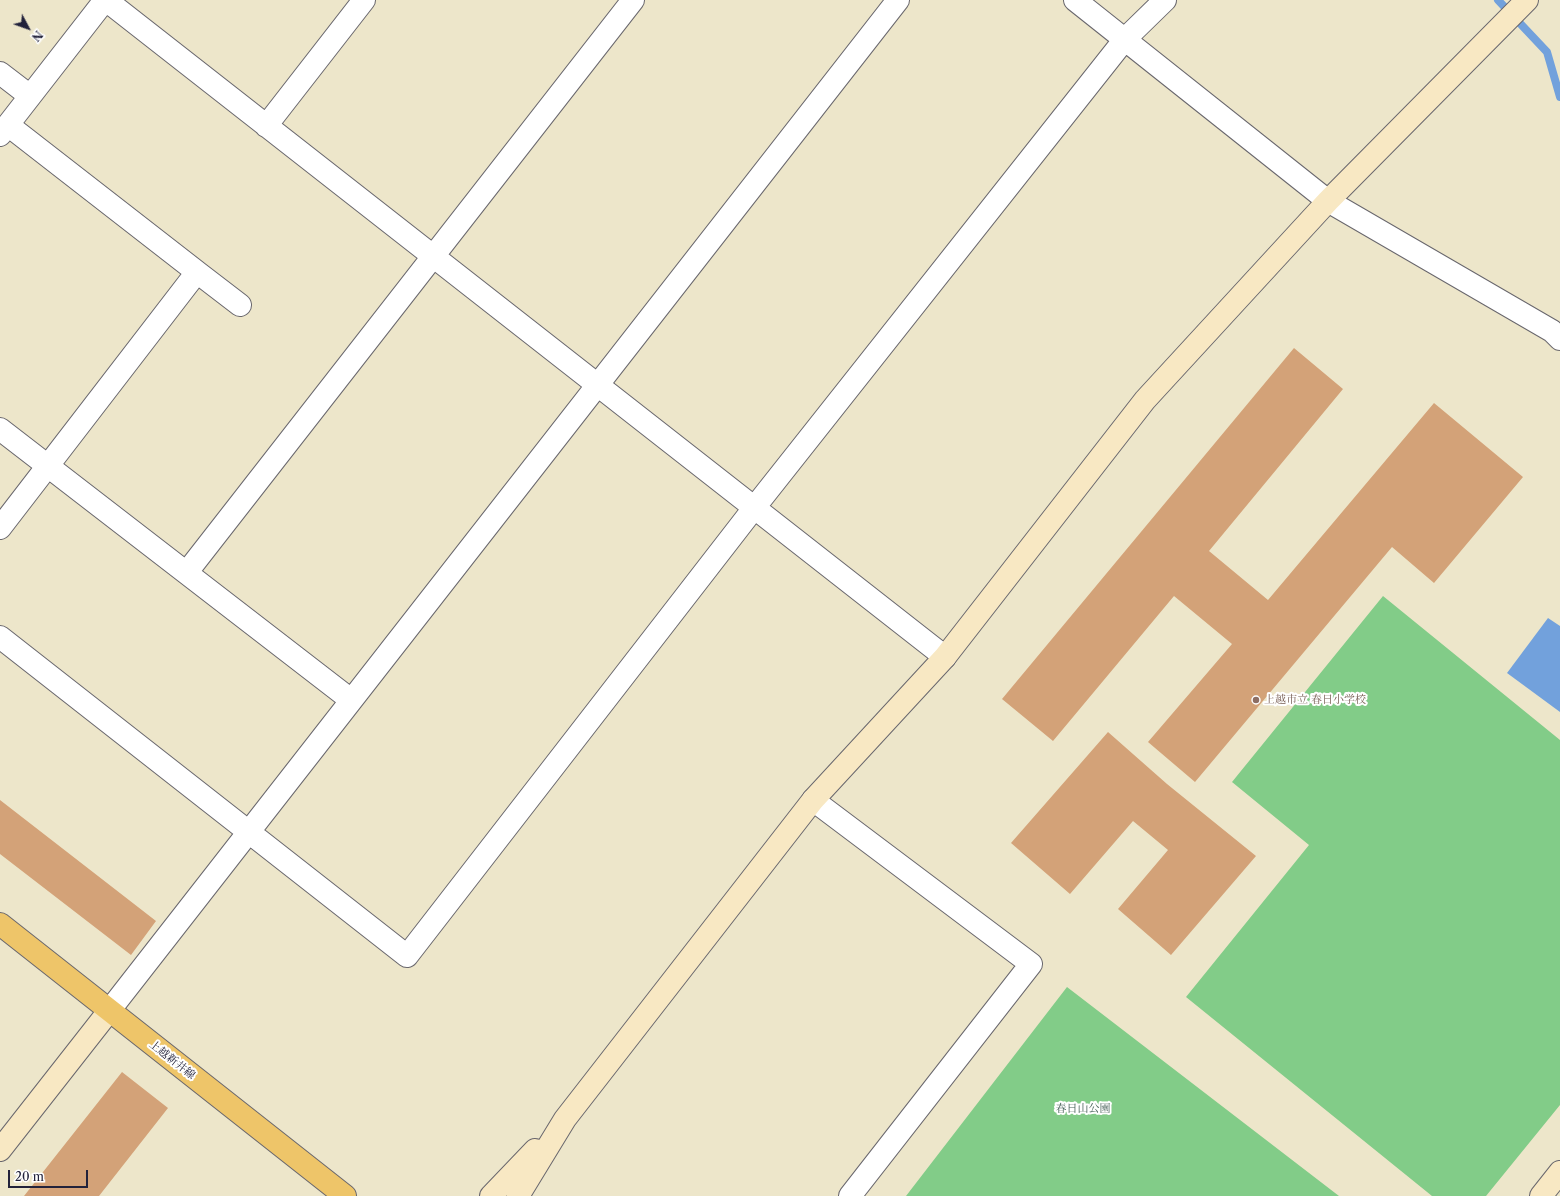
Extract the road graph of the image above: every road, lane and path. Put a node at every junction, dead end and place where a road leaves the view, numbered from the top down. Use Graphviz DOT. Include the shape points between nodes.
graph roads {
  1 [pos="106,0"];
  2 [pos="364,0"];
  3 [pos="634,0"];
  4 [pos="898,0"];
  5 [pos="1075,0"];
  6 [pos="1165,0"];
  7 [pos="1527,0"];
  8 [pos="1125,39"];
  9 [pos="0,73"];
  10 [pos="30,96"];
  11 [pos="266,126"];
  12 [pos="4,130"];
  13 [pos="1328,201"];
  14 [pos="434,256"];
  15 [pos="197,272"];
  16 [pos="240,306"];
  17 [pos="1560,339"];
  18 [pos="597,385"];
  19 [pos="0,429"];
  20 [pos="48,467"];
  21 [pos="754,508"];
  22 [pos="0,528"];
  23 [pos="187,572"];
  24 [pos="0,637"];
  25 [pos="945,657"];
  26 [pos="351,700"];
  27 [pos="813,800"];
  28 [pos="248,832"];
  29 [pos="0,924"];
  30 [pos="109,1010"];
  31 [pos="565,1119"];
  32 [pos="0,1150"];
  33 [pos="1560,1172"];
  34 [pos="345,1196"];
  35 [pos="491,1196"];
  36 [pos="518,1196"];
  37 [pos="850,1196"];
  38 [pos="1541,1196"];
  1 -- 10 [label="street"];
  1 -- 11 [label="street"];
  2 -- 11 [label="street"];
  3 -- 14 [label="street"];
  4 -- 18 [label="street"];
  5 -- 8 [label="street"];
  6 -- 8 [label="street"];
  7 -- 13 [label="street"];
  8 -- 13 [label="street"];
  8 -- 21 [label="street"];
  9 -- 10 [label="street"];
  10 -- 12 [label="street"];
  11 -- 14 [label="street"];
  12 -- 15 [label="street"];
  13 -- 17 [label="street" via="1552,331"];
  13 -- 25 [label="street" via="1145,400"];
  14 -- 18 [label="street"];
  14 -- 23 [label="street"];
  15 -- 16 [label="street"];
  15 -- 20 [label="street"];
  18 -- 21 [label="street"];
  18 -- 26 [label="street"];
  19 -- 20 [label="street"];
  20 -- 22 [label="street"];
  20 -- 23 [label="street"];
  21 -- 25 [label="street"];
  21 -- 28 [label="street" via="407,956"];
  23 -- 26 [label="street"];
  24 -- 28 [label="street"];
  25 -- 27 [label="street"];
  26 -- 28 [label="street"];
  27 -- 31 [label="street"];
  27 -- 37 [label="street" via="1031,964"];
  28 -- 30 [label="street"];
  29 -- 30 [label="main road, 上越新井線"];
  30 -- 32 [label="street"];
  30 -- 34 [label="main road, 上越新井線"];
  31 -- 35 [label="street"];
  31 -- 36 [label="street"];
  33 -- 38 [label="street"];
}
